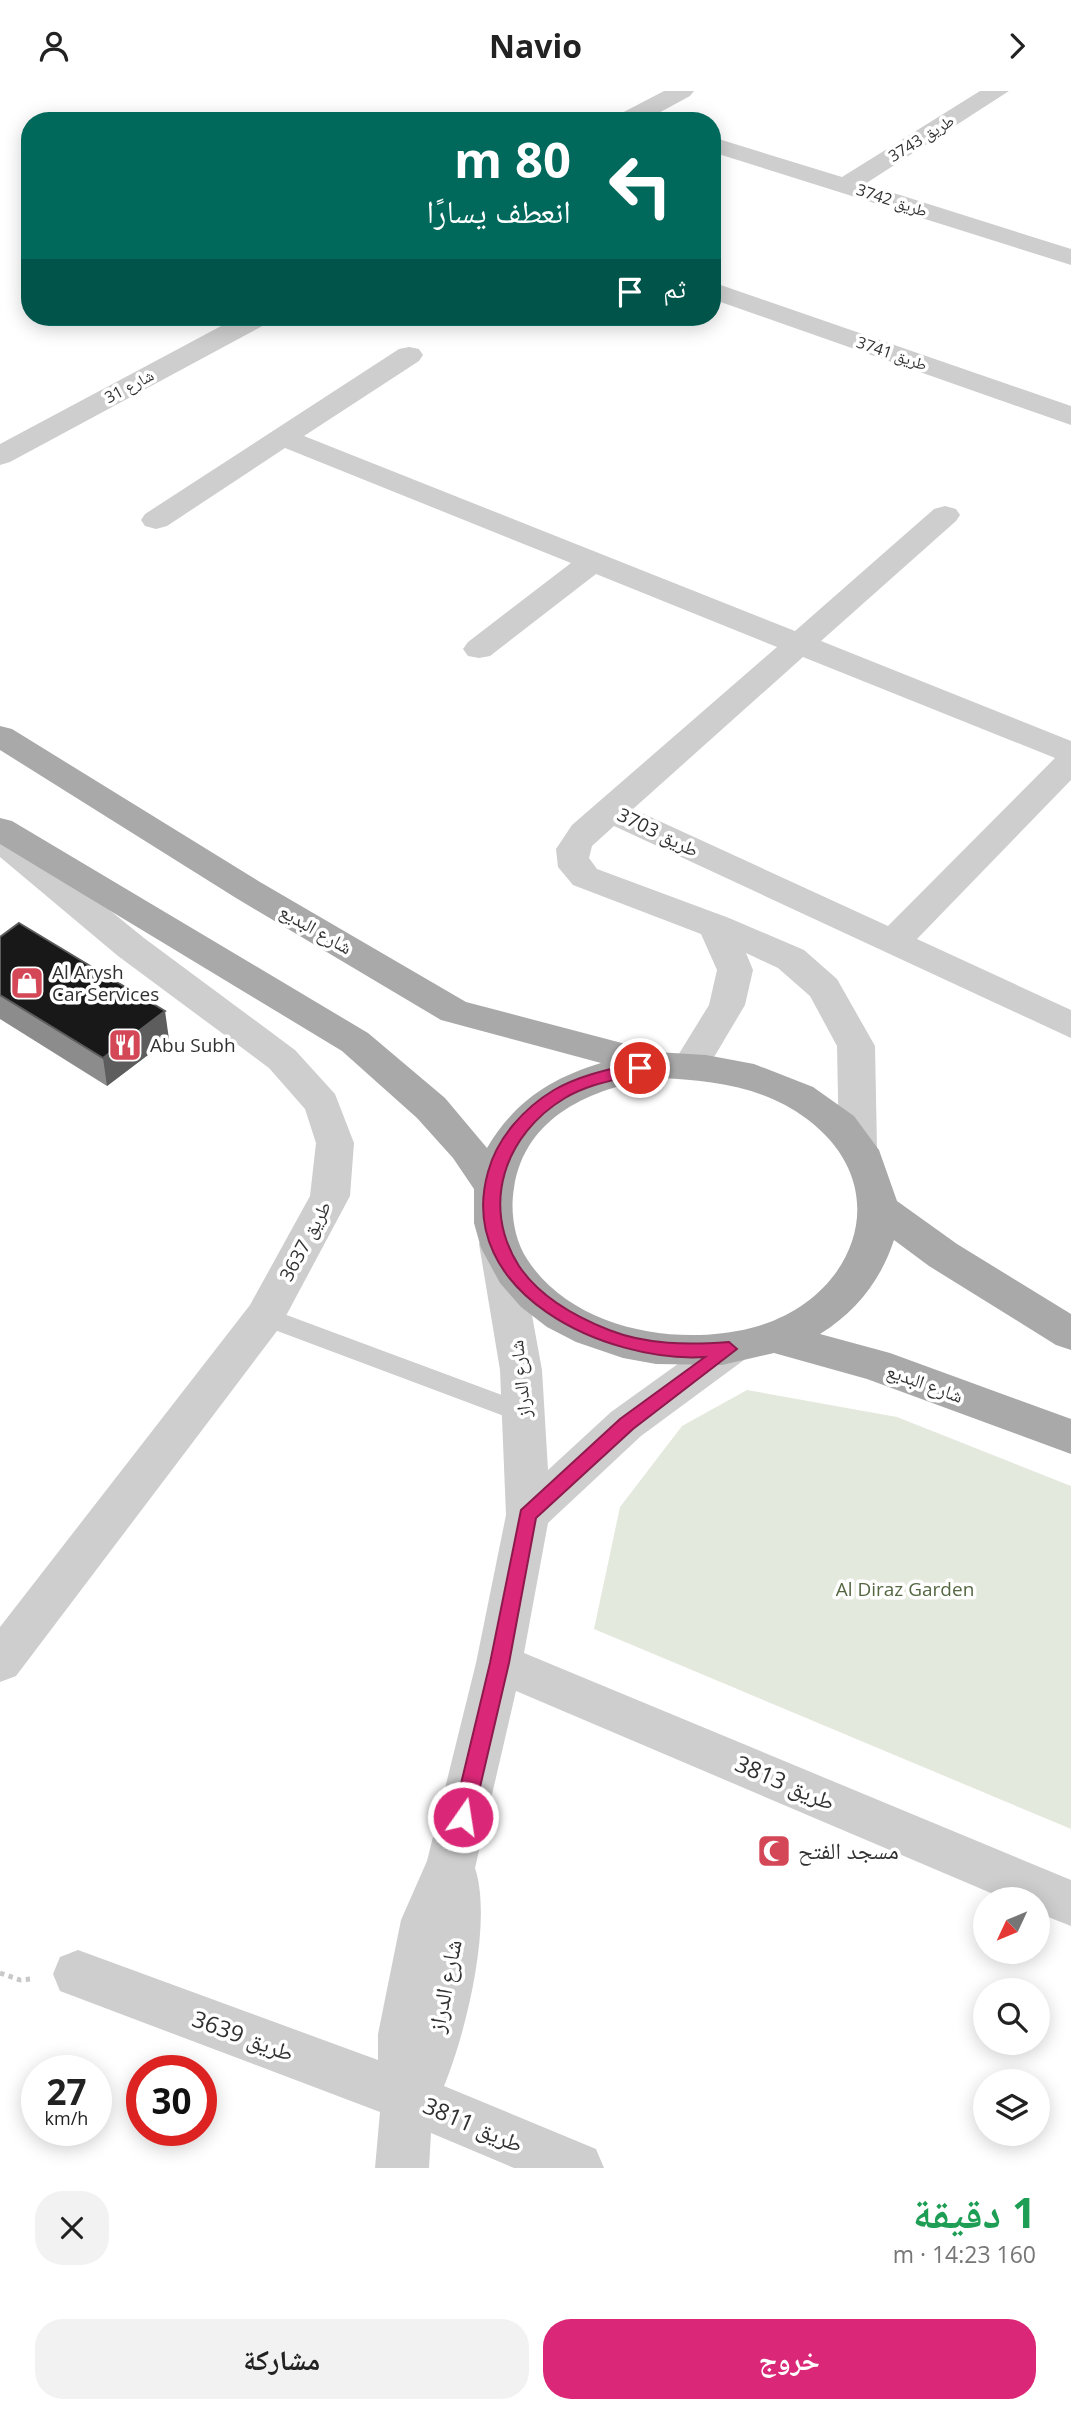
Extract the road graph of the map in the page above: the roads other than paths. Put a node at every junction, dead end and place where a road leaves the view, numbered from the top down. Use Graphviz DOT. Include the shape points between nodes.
graph roads {
  1 [pos="682,91"];
  2 [pos="997,91"];
  3 [pos="646,112"];
  4 [pos="721,146"];
  5 [pos="846,185"];
  6 [pos="1070,256"];
  7 [pos="721,293"];
  8 [pos="241,326"];
  9 [pos="409,355"];
  10 [pos="1071,416"];
  11 [pos="282,437"];
  12 [pos="0,456"];
  13 [pos="945,516"];
  14 [pos="156,520"];
  15 [pos="593,561"];
  16 [pos="799,644"];
  17 [pos="479,649"];
  18 [pos="0,736"];
  19 [pos="1071,753"];
  20 [pos="1071,761"];
  21 [pos="610,811"];
  22 [pos="0,829"];
  23 [pos="0,839"];
  24 [pos="716,926"];
  25 [pos="893,942"];
  26 [pos="1071,1025"];
  27 [pos="674,1065"];
  28 [pos="858,1149"];
  29 [pos="492,1185"];
  30 [pos="879,1208"];
  31 [pos="499,1244"];
  32 [pos="265,1316"];
  33 [pos="1071,1334"];
  34 [pos="777,1338"];
  35 [pos="729,1349"];
  36 [pos="525,1415"];
  37 [pos="1071,1437"];
  38 [pos="528,1515"];
  39 [pos="0,1662"];
  40 [pos="499,1663"];
  41 [pos="1071,1903"];
  42 [pos="78,1974"];
  43 [pos="408,2097"];
  44 [pos="402,2168"];
  45 [pos="577,2168"];
  1 -- 3 [label="street"];
  2 -- 5 [label="street, طريق 3743"];
  4 -- 5 [label="street, طريق 3742"];
  5 -- 6 [label="street, طريق 3742"];
  7 -- 10 [label="street, طريق 3741"];
  8 -- 12 [label="street, شارع 31"];
  9 -- 11 [label="street"];
  11 -- 14 [label="street"];
  11 -- 15 [label="street"];
  13 -- 16 [label="street, طريق 3703"];
  15 -- 16 [label="street"];
  15 -- 17 [label="street"];
  16 -- 19 [label="street"];
  16 -- 21 [label="street, طريق 3703"];
  18 -- 27 [label="main road, شارع البديع" via="454,1011"];
  20 -- 25 [label="street"];
  21 -- 24 [label="street" via="575,843 571,861 576,870 597,883"];
  21 -- 25 [label="street, طريق 3703"];
  22 -- 29 [label="main road" via="355,1042 431,1108"];
  23 -- 32 [label="street, طريق 3637" via="131,947 282,1059 322,1104 335,1143 330,1196"];
  24 -- 27 [label="street" via="735,971 727,1005"];
  24 -- 28 [label="street" via="791,959 824,988 856,1046"];
  25 -- 26 [label="street, طريق 3703"];
  27 -- 28 [label="main road" via="725,1069 788,1090 839,1126"];
  27 -- 29 [label="main road" via="590,1080 543,1106 514,1134"];
  28 -- 30 [label="main road" via="876,1187"];
  29 -- 31 [label="main road" via="491,1215"];
  30 -- 33 [label="main road" via="943,1255"];
  30 -- 34 [label="main road" via="877,1234 855,1284 816,1317"];
  31 -- 35 [label="main road" via="515,1272 539,1298 606,1336 673,1350"];
  31 -- 36 [label="street, شارع الدراز"];
  32 -- 36 [label="lane"];
  32 -- 39 [label="street, طريق 3637"];
  34 -- 35 [label="main road"];
  34 -- 37 [label="main road, شارع البديع" via="875,1365"];
  35 -- 38 [label="street" via="626,1424"];
  36 -- 38 [label="street, شارع الدراز"];
  38 -- 40 [label="street, شارع الدراز"];
  40 -- 41 [label="street, طريق 3813"];
  40 -- 43 [label="street, شارع الدراز" via="450,1868 458,1905 434,2046 420,2082"];
  42 -- 43 [label="street, طريق 3639"];
  43 -- 44 [label="street, شارع الدراز"];
  43 -- 45 [label="street, طريق 3811"];
}
